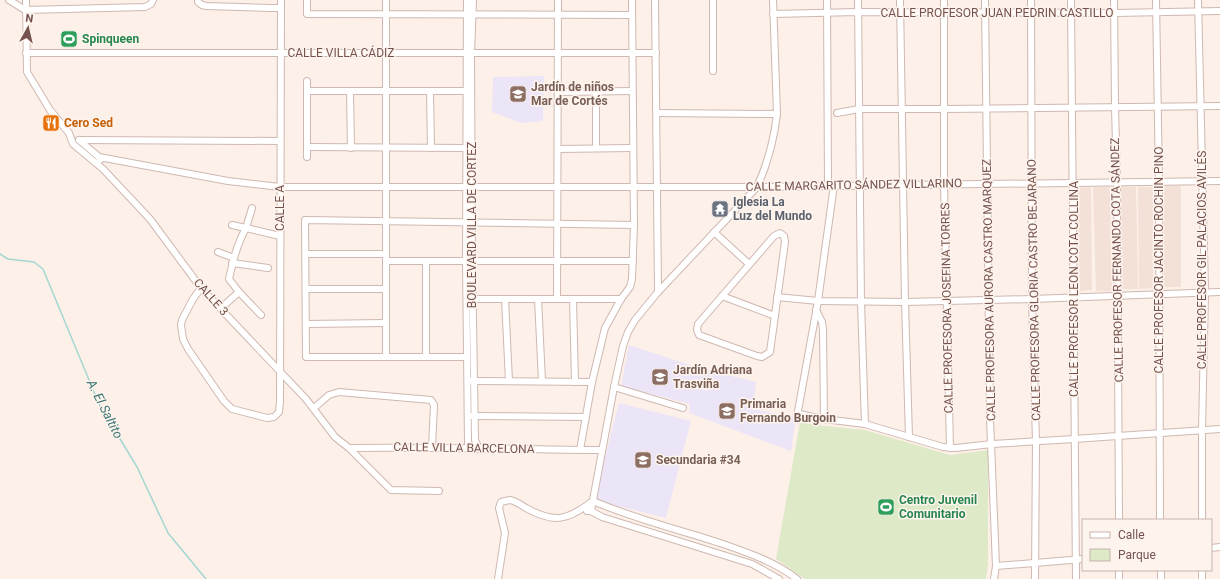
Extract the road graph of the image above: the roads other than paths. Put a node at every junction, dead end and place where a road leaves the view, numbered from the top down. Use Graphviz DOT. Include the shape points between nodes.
graph roads {
  1 [pos="9,0"];
  2 [pos="26,0"];
  3 [pos="153,0"];
  4 [pos="198,0"];
  5 [pos="281,0"];
  6 [pos="307,0"];
  7 [pos="386,0"];
  8 [pos="467,0"];
  9 [pos="473,0"];
  10 [pos="558,0"];
  11 [pos="632,0"];
  12 [pos="655,0"];
  13 [pos="712,0"];
  14 [pos="773,0"];
  15 [pos="827,0"];
  16 [pos="858,0"];
  17 [pos="900,0"];
  18 [pos="944,0"];
  19 [pos="984,0"];
  20 [pos="1031,0"];
  21 [pos="1071,0"];
  22 [pos="1114,0"];
  23 [pos="1156,0"];
  24 [pos="1198,0"];
  25 [pos="281,8"];
  26 [pos="25,10"];
  27 [pos="828,12"];
  28 [pos="858,12"];
  29 [pos="900,12"];
  30 [pos="944,12"];
  31 [pos="984,12"];
  32 [pos="1198,12"];
  33 [pos="1220,12"];
  34 [pos="1031,13"];
  35 [pos="1071,13"];
  36 [pos="1156,13"];
  37 [pos="387,14"];
  38 [pos="773,14"];
  39 [pos="1114,14"];
  40 [pos="469,15"];
  41 [pos="558,15"];
  42 [pos="632,15"];
  43 [pos="26,53"];
  44 [pos="280,53"];
  45 [pos="387,53"];
  46 [pos="469,53"];
  47 [pos="558,53"];
  48 [pos="633,53"];
  49 [pos="656,53"];
  50 [pos="713,71"];
  51 [pos="306,81"];
  52 [pos="307,91"];
  53 [pos="350,91"];
  54 [pos="387,91"];
  55 [pos="430,91"];
  56 [pos="469,91"];
  57 [pos="596,91"];
  58 [pos="632,91"];
  59 [pos="558,92"];
  60 [pos="1157,106"];
  61 [pos="1201,106"];
  62 [pos="1220,106"];
  63 [pos="1072,107"];
  64 [pos="1115,107"];
  65 [pos="902,108"];
  66 [pos="985,108"];
  67 [pos="1031,108"];
  68 [pos="859,109"];
  69 [pos="945,109"];
  70 [pos="656,113"];
  71 [pos="837,113"];
  72 [pos="777,114"];
  73 [pos="69,133"];
  74 [pos="79,140"];
  75 [pos="280,141"];
  76 [pos="307,148"];
  77 [pos="352,148"];
  78 [pos="387,148"];
  79 [pos="431,148"];
  80 [pos="469,148"];
  81 [pos="596,148"];
  82 [pos="632,148"];
  83 [pos="558,149"];
  84 [pos="99,157"];
  85 [pos="307,157"];
  86 [pos="103,169"];
  87 [pos="1220,181"];
  88 [pos="1117,182"];
  89 [pos="1159,182"];
  90 [pos="1202,182"];
  91 [pos="987,183"];
  92 [pos="1031,183"];
  93 [pos="1073,183"];
  94 [pos="903,184"];
  95 [pos="944,184"];
  96 [pos="831,185"];
  97 [pos="860,185"];
  98 [pos="469,186"];
  99 [pos="657,186"];
  100 [pos="280,187"];
  101 [pos="386,187"];
  102 [pos="558,187"];
  103 [pos="633,187"];
  104 [pos="757,187"];
  105 [pos="252,208"];
  106 [pos="386,222"];
  107 [pos="469,223"];
  108 [pos="558,224"];
  109 [pos="232,225"];
  110 [pos="634,225"];
  111 [pos="246,228"];
  112 [pos="714,232"];
  113 [pos="280,236"];
  114 [pos="218,252"];
  115 [pos="306,254"];
  116 [pos="386,257"];
  117 [pos="233,261"];
  118 [pos="426,261"];
  119 [pos="469,261"];
  120 [pos="557,261"];
  121 [pos="633,261"];
  122 [pos="749,264"];
  123 [pos="268,268"];
  124 [pos="201,288"];
  125 [pos="306,289"];
  126 [pos="386,289"];
  127 [pos="239,292"];
  128 [pos="658,292"];
  129 [pos="1205,292"];
  130 [pos="1220,292"];
  131 [pos="1160,294"];
  132 [pos="722,296"];
  133 [pos="1118,296"];
  134 [pos="777,297"];
  135 [pos="1074,298"];
  136 [pos="469,299"];
  137 [pos="505,299"];
  138 [pos="538,299"];
  139 [pos="557,299"];
  140 [pos="573,299"];
  141 [pos="621,299"];
  142 [pos="1032,299"];
  143 [pos="989,300"];
  144 [pos="818,301"];
  145 [pos="861,302"];
  146 [pos="905,302"];
  147 [pos="946,302"];
  148 [pos="221,308"];
  149 [pos="816,310"];
  150 [pos="261,314"];
  151 [pos="775,316"];
  152 [pos="386,323"];
  153 [pos="306,324"];
  154 [pos="386,357"];
  155 [pos="426,357"];
  156 [pos="467,357"];
  157 [pos="280,370"];
  158 [pos="471,380"];
  159 [pos="509,381"];
  160 [pos="542,381"];
  161 [pos="575,382"];
  162 [pos="592,382"];
  163 [pos="614,387"];
  164 [pos="314,408"];
  165 [pos="683,408"];
  166 [pos="472,416"];
  167 [pos="586,417"];
  168 [pos="824,419"];
  169 [pos="865,424"];
  170 [pos="1220,429"];
  171 [pos="1202,430"];
  172 [pos="1160,433"];
  173 [pos="1118,436"];
  174 [pos="909,437"];
  175 [pos="1074,440"];
  176 [pos="1036,442"];
  177 [pos="992,444"];
  178 [pos="432,447"];
  179 [pos="349,448"];
  180 [pos="950,448"];
  181 [pos="472,449"];
  182 [pos="479,449"];
  183 [pos="580,450"];
  184 [pos="602,450"];
  185 [pos="439,491"];
  186 [pos="593,501"];
  187 [pos="580,511"];
  188 [pos="591,511"];
  189 [pos="1119,519"];
  190 [pos="1160,519"];
  191 [pos="1202,519"];
  192 [pos="709,540"];
  193 [pos="705,549"];
  194 [pos="1076,559"];
  195 [pos="1082,559"];
  196 [pos="1036,563"];
  197 [pos="996,566"];
  198 [pos="498,579"];
  199 [pos="779,579"];
  200 [pos="797,579"];
  201 [pos="994,579"];
  202 [pos="1035,579"];
  203 [pos="1076,579"];
  1 -- 26 [label="street"];
  2 -- 26 [label="street"];
  3 -- 26 [label="street" via="144,7"];
  4 -- 25 [label="street" via="206,6"];
  5 -- 25 [label="street, CALLE A"];
  6 -- 37 [label="street" via="307,14"];
  7 -- 37 [label="street"];
  8 -- 40 [label="street, BOULEVARD VILLA DE CORTEZ"];
  9 -- 40 [label="street, BOULEVARD VILLA DE CORTEZ"];
  10 -- 41 [label="street"];
  11 -- 42 [label="street"];
  12 -- 49 [label="street"];
  13 -- 50 [label="street"];
  14 -- 38 [label="street"];
  15 -- 27 [label="street"];
  16 -- 28 [label="street"];
  17 -- 29 [label="street"];
  18 -- 30 [label="street, CALLE PROFESORA JOSEFINA TORRES"];
  19 -- 31 [label="street, CALLE PROFESORA AURORA CASTRO MARQUEZ"];
  20 -- 34 [label="street, CALLE PROFESORA GLORIA CASTRO BEJARANO"];
  21 -- 35 [label="street, CALLE PROFESOR LEON COTA COLLINA"];
  22 -- 39 [label="street, CALLE PROFESOR FERNANDO COTA SÁNDEZ"];
  23 -- 36 [label="street, CALLE PROFESOR JACINTO ROCHIN PINO"];
  24 -- 32 [label="street, CALLE PROFESOR GIL PALACIOS AVILÉS"];
  25 -- 44 [label="street, CALLE A"];
  26 -- 43 [label="street"];
  27 -- 28 [label="street, CALLE PROFESOR JUAN PEDRIN CASTILLO"];
  27 -- 38 [label="street, CALLE PROFESOR JUAN PEDRIN CASTILLO"];
  27 -- 96 [label="street"];
  28 -- 29 [label="street, CALLE PROFESOR JUAN PEDRIN CASTILLO"];
  28 -- 68 [label="street"];
  29 -- 30 [label="street, CALLE PROFESOR JUAN PEDRIN CASTILLO"];
  29 -- 65 [label="street"];
  30 -- 31 [label="street, CALLE PROFESOR JUAN PEDRIN CASTILLO"];
  30 -- 69 [label="street, CALLE PROFESORA JOSEFINA TORRES"];
  31 -- 34 [label="street, CALLE PROFESOR JUAN PEDRIN CASTILLO"];
  31 -- 66 [label="street, CALLE PROFESORA AURORA CASTRO MARQUEZ"];
  32 -- 33 [label="street, CALLE PROFESOR JUAN PEDRIN CASTILLO"];
  32 -- 36 [label="street, CALLE PROFESOR JUAN PEDRIN CASTILLO"];
  32 -- 61 [label="street, CALLE PROFESOR GIL PALACIOS AVILÉS"];
  34 -- 35 [label="street, CALLE PROFESOR JUAN PEDRIN CASTILLO"];
  34 -- 67 [label="street, CALLE PROFESORA GLORIA CASTRO BEJARANO"];
  35 -- 39 [label="street, CALLE PROFESOR JUAN PEDRIN CASTILLO"];
  35 -- 63 [label="street, CALLE PROFESOR LEON COTA COLLINA"];
  36 -- 39 [label="street, CALLE PROFESOR JUAN PEDRIN CASTILLO"];
  36 -- 60 [label="street, CALLE PROFESOR JACINTO ROCHIN PINO"];
  37 -- 40 [label="street"];
  37 -- 45 [label="street"];
  38 -- 72 [label="street"];
  39 -- 64 [label="street, CALLE PROFESOR FERNANDO COTA SÁNDEZ"];
  40 -- 41 [label="street"];
  40 -- 46 [label="street, BOULEVARD VILLA DE CORTEZ"];
  41 -- 42 [label="street"];
  41 -- 47 [label="street"];
  42 -- 48 [label="street"];
  43 -- 44 [label="street, CALLE VILLA CÁDIZ"];
  43 -- 73 [label="street, CALLE 3" via="27,72 50,110"];
  44 -- 45 [label="street, CALLE VILLA CÁDIZ"];
  44 -- 75 [label="street, CALLE A"];
  45 -- 46 [label="street, CALLE VILLA CÁDIZ"];
  45 -- 54 [label="street"];
  46 -- 47 [label="street, CALLE VILLA CÁDIZ"];
  46 -- 56 [label="street, BOULEVARD VILLA DE CORTEZ"];
  47 -- 48 [label="street, CALLE VILLA CÁDIZ"];
  47 -- 59 [label="street"];
  48 -- 49 [label="street, CALLE VILLA CÁDIZ"];
  48 -- 58 [label="street"];
  49 -- 70 [label="street"];
  51 -- 52 [label="street"];
  52 -- 53 [label="street"];
  52 -- 76 [label="street"];
  53 -- 54 [label="street"];
  53 -- 77 [label="street"];
  54 -- 55 [label="street"];
  54 -- 78 [label="street"];
  55 -- 56 [label="street"];
  55 -- 79 [label="street"];
  56 -- 80 [label="street, BOULEVARD VILLA DE CORTEZ"];
  57 -- 58 [label="street"];
  57 -- 59 [label="street"];
  57 -- 81 [label="street"];
  58 -- 82 [label="street"];
  59 -- 83 [label="street"];
  60 -- 61 [label="street"];
  60 -- 64 [label="street"];
  60 -- 89 [label="street, CALLE PROFESOR JACINTO ROCHIN PINO"];
  61 -- 62 [label="street"];
  61 -- 90 [label="street, CALLE PROFESOR GIL PALACIOS AVILÉS"];
  63 -- 64 [label="street"];
  63 -- 67 [label="street"];
  63 -- 93 [label="street, CALLE PROFESOR LEON COTA COLLINA"];
  64 -- 88 [label="street, CALLE PROFESOR FERNANDO COTA SÁNDEZ"];
  65 -- 68 [label="street"];
  65 -- 69 [label="street"];
  65 -- 94 [label="street"];
  66 -- 67 [label="street"];
  66 -- 69 [label="street"];
  66 -- 91 [label="street, CALLE PROFESORA AURORA CASTRO MARQUEZ"];
  67 -- 92 [label="street, CALLE PROFESORA GLORIA CASTRO BEJARANO"];
  68 -- 71 [label="street"];
  68 -- 97 [label="street"];
  69 -- 95 [label="street, CALLE PROFESORA JOSEFINA TORRES"];
  70 -- 72 [label="street"];
  70 -- 99 [label="street"];
  72 -- 104 [label="street" via="771,150"];
  73 -- 74 [label="street"];
  73 -- 86 [label="street, CALLE 3" via="73,144"];
  74 -- 75 [label="street"];
  74 -- 84 [label="street"];
  75 -- 100 [label="street, CALLE A"];
  76 -- 77 [label="street"];
  76 -- 85 [label="street"];
  77 -- 78 [label="street"];
  78 -- 79 [label="street"];
  78 -- 101 [label="street"];
  79 -- 80 [label="street"];
  80 -- 98 [label="street, BOULEVARD VILLA DE CORTEZ"];
  81 -- 82 [label="street"];
  81 -- 83 [label="street"];
  82 -- 103 [label="street"];
  83 -- 102 [label="street"];
  84 -- 86 [label="street"];
  84 -- 100 [label="street, CALLE MARGARITO SÁNDEZ VILLARINO" via="228,181"];
  86 -- 124 [label="street, CALLE 3" via="150,220"];
  87 -- 90 [label="street, CALLE MARGARITO SÁNDEZ VILLARINO"];
  88 -- 89 [label="street, CALLE MARGARITO SÁNDEZ VILLARINO"];
  88 -- 93 [label="street, CALLE MARGARITO SÁNDEZ VILLARINO"];
  88 -- 133 [label="street, CALLE PROFESOR FERNANDO COTA SÁNDEZ"];
  89 -- 90 [label="street, CALLE MARGARITO SÁNDEZ VILLARINO"];
  89 -- 131 [label="street, CALLE PROFESOR JACINTO ROCHIN PINO"];
  90 -- 129 [label="street, CALLE PROFESOR GIL PALACIOS AVILÉS"];
  91 -- 92 [label="street, CALLE MARGARITO SÁNDEZ VILLARINO"];
  91 -- 95 [label="street, CALLE MARGARITO SÁNDEZ VILLARINO"];
  91 -- 143 [label="street, CALLE PROFESORA AURORA CASTRO MARQUEZ"];
  92 -- 93 [label="street, CALLE MARGARITO SÁNDEZ VILLARINO"];
  92 -- 142 [label="street, CALLE PROFESORA GLORIA CASTRO BEJARANO"];
  93 -- 135 [label="street, CALLE PROFESOR LEON COTA COLLINA"];
  94 -- 95 [label="street, CALLE MARGARITO SÁNDEZ VILLARINO"];
  94 -- 97 [label="street, CALLE MARGARITO SÁNDEZ VILLARINO"];
  94 -- 146 [label="street"];
  95 -- 147 [label="street, CALLE PROFESORA JOSEFINA TORRES"];
  96 -- 97 [label="street, CALLE MARGARITO SÁNDEZ VILLARINO"];
  96 -- 104 [label="street, CALLE MARGARITO SÁNDEZ VILLARINO"];
  96 -- 144 [label="street"];
  97 -- 145 [label="street"];
  98 -- 101 [label="street, CALLE MARGARITO SÁNDEZ VILLARINO"];
  98 -- 102 [label="street, CALLE MARGARITO SÁNDEZ VILLARINO"];
  98 -- 107 [label="street, BOULEVARD VILLA DE CORTEZ"];
  99 -- 103 [label="street, CALLE MARGARITO SÁNDEZ VILLARINO"];
  99 -- 104 [label="street, CALLE MARGARITO SÁNDEZ VILLARINO"];
  99 -- 128 [label="street"];
  100 -- 101 [label="street, CALLE MARGARITO SÁNDEZ VILLARINO"];
  100 -- 113 [label="street, CALLE A"];
  101 -- 106 [label="street"];
  102 -- 103 [label="street, CALLE MARGARITO SÁNDEZ VILLARINO"];
  102 -- 108 [label="street"];
  103 -- 110 [label="street"];
  104 -- 112 [label="street"];
  105 -- 111 [label="street"];
  106 -- 107 [label="street"];
  106 -- 115 [label="street" via="305,220"];
  106 -- 116 [label="street"];
  107 -- 108 [label="street"];
  107 -- 119 [label="street, BOULEVARD VILLA DE CORTEZ"];
  108 -- 110 [label="street"];
  108 -- 120 [label="street"];
  109 -- 111 [label="street"];
  110 -- 121 [label="street"];
  111 -- 113 [label="street"];
  111 -- 117 [label="street"];
  112 -- 122 [label="street"];
  112 -- 128 [label="street"];
  113 -- 157 [label="street, CALLE A"];
  114 -- 117 [label="street"];
  115 -- 116 [label="street"];
  115 -- 125 [label="street"];
  116 -- 118 [label="street"];
  116 -- 126 [label="street"];
  117 -- 123 [label="street"];
  117 -- 127 [label="street" via="229,279"];
  118 -- 119 [label="street"];
  118 -- 155 [label="street"];
  119 -- 120 [label="street"];
  119 -- 136 [label="street, BOULEVARD VILLA DE CORTEZ"];
  120 -- 121 [label="street"];
  120 -- 139 [label="street"];
  121 -- 141 [label="street" via="631,283"];
  122 -- 132 [label="street"];
  122 -- 134 [label="street" via="774,236 783,234 785,242"];
  124 -- 148 [label="street, CALLE 3"];
  124 -- 157 [label="street, CALLE A" via="182,320 183,339 224,401 232,409 267,418 277,416 280,408"];
  125 -- 126 [label="street"];
  125 -- 153 [label="street"];
  126 -- 152 [label="street"];
  127 -- 148 [label="street"];
  127 -- 150 [label="street"];
  128 -- 163 [label="street" via="628,332"];
  129 -- 130 [label="street"];
  129 -- 131 [label="street"];
  129 -- 171 [label="street, CALLE PROFESOR GIL PALACIOS AVILÉS"];
  131 -- 133 [label="street"];
  131 -- 172 [label="street, CALLE PROFESOR JACINTO ROCHIN PINO"];
  132 -- 151 [label="street"];
  132 -- 151 [label="street" via="698,324 699,336 762,357 770,352"];
  133 -- 135 [label="street"];
  133 -- 173 [label="street, CALLE PROFESOR FERNANDO COTA SÁNDEZ"];
  134 -- 144 [label="street"];
  134 -- 151 [label="street"];
  135 -- 142 [label="street"];
  135 -- 175 [label="street, CALLE PROFESOR LEON COTA COLLINA"];
  136 -- 137 [label="street"];
  136 -- 156 [label="street, BOULEVARD VILLA DE CORTEZ"];
  136 -- 158 [label="street, BOULEVARD VILLA DE CORTEZ"];
  137 -- 138 [label="street"];
  137 -- 159 [label="street"];
  138 -- 139 [label="street"];
  138 -- 160 [label="street"];
  139 -- 140 [label="street"];
  140 -- 141 [label="street"];
  140 -- 161 [label="street"];
  141 -- 162 [label="street" via="605,328"];
  142 -- 143 [label="street"];
  142 -- 176 [label="street, CALLE PROFESORA GLORIA CASTRO BEJARANO"];
  143 -- 147 [label="street"];
  143 -- 177 [label="street, CALLE PROFESORA AURORA CASTRO MARQUEZ"];
  144 -- 145 [label="street"];
  144 -- 149 [label="street"];
  145 -- 146 [label="street"];
  145 -- 169 [label="street"];
  146 -- 147 [label="street"];
  146 -- 174 [label="street"];
  147 -- 180 [label="street, CALLE PROFESORA JOSEFINA TORRES"];
  148 -- 157 [label="street, CALLE 3"];
  149 -- 168 [label="street" via="823,328"];
  149 -- 168 [label="street" via="799,413"];
  152 -- 153 [label="street"];
  152 -- 154 [label="street"];
  153 -- 154 [label="street" via="306,357"];
  154 -- 155 [label="street"];
  155 -- 156 [label="street"];
  156 -- 158 [label="street, BOULEVARD VILLA DE CORTEZ"];
  157 -- 164 [label="street, CALLE 3"];
  158 -- 159 [label="street"];
  158 -- 166 [label="street, BOULEVARD VILLA DE CORTEZ"];
  159 -- 160 [label="street"];
  160 -- 161 [label="street"];
  161 -- 162 [label="street"];
  162 -- 167 [label="street"];
  163 -- 165 [label="street"];
  163 -- 184 [label="street"];
  164 -- 178 [label="street" via="329,395 339,392 431,400 434,404"];
  164 -- 179 [label="street, CALLE 3" via="336,438"];
  166 -- 167 [label="street"];
  166 -- 181 [label="street, BOULEVARD VILLA DE CORTEZ" via="468,442"];
  166 -- 182 [label="street, BOULEVARD VILLA DE CORTEZ" via="476,445"];
  167 -- 183 [label="street"];
  168 -- 169 [label="street"];
  169 -- 174 [label="street"];
  170 -- 171 [label="street"];
  171 -- 172 [label="street"];
  171 -- 191 [label="street, CALLE PROFESOR GIL PALACIOS AVILÉS"];
  172 -- 173 [label="street"];
  172 -- 190 [label="street, CALLE PROFESOR JACINTO ROCHIN PINO"];
  173 -- 175 [label="street"];
  173 -- 189 [label="street, CALLE PROFESOR FERNANDO COTA SÁNDEZ"];
  174 -- 180 [label="street"];
  175 -- 176 [label="street"];
  175 -- 194 [label="street, CALLE PROFESOR LEON COTA COLLINA"];
  176 -- 177 [label="street"];
  176 -- 196 [label="street, CALLE PROFESORA GLORIA CASTRO BEJARANO"];
  177 -- 180 [label="street"];
  177 -- 197 [label="street, CALLE PROFESORA AURORA CASTRO MARQUEZ"];
  178 -- 179 [label="street, CALLE VILLA BARCELONA"];
  178 -- 181 [label="street, CALLE VILLA BARCELONA"];
  179 -- 185 [label="street, CALLE 3" via="391,490"];
  181 -- 182 [label="street, CALLE VILLA BARCELONA"];
  182 -- 183 [label="street, CALLE VILLA BARCELONA"];
  183 -- 184 [label="street, CALLE VILLA BARCELONA"];
  184 -- 186 [label="street"];
  186 -- 187 [label="street"];
  186 -- 188 [label="street"];
  186 -- 192 [label="street" via="616,511"];
  187 -- 188 [label="street"];
  187 -- 198 [label="street" via="554,518 531,511 514,501 501,502 499,508 505,533"];
  188 -- 193 [label="street" via="602,517"];
  192 -- 193 [label="street"];
  192 -- 200 [label="street" via="761,558"];
  193 -- 199 [label="street" via="752,564"];
  194 -- 195 [label="street"];
  194 -- 196 [label="street"];
  194 -- 203 [label="street, CALLE PROFESOR LEON COTA COLLINA"];
  196 -- 197 [label="street"];
  196 -- 202 [label="street, CALLE PROFESORA GLORIA CASTRO BEJARANO"];
  197 -- 201 [label="street, CALLE PROFESORA AURORA CASTRO MARQUEZ"];
}
